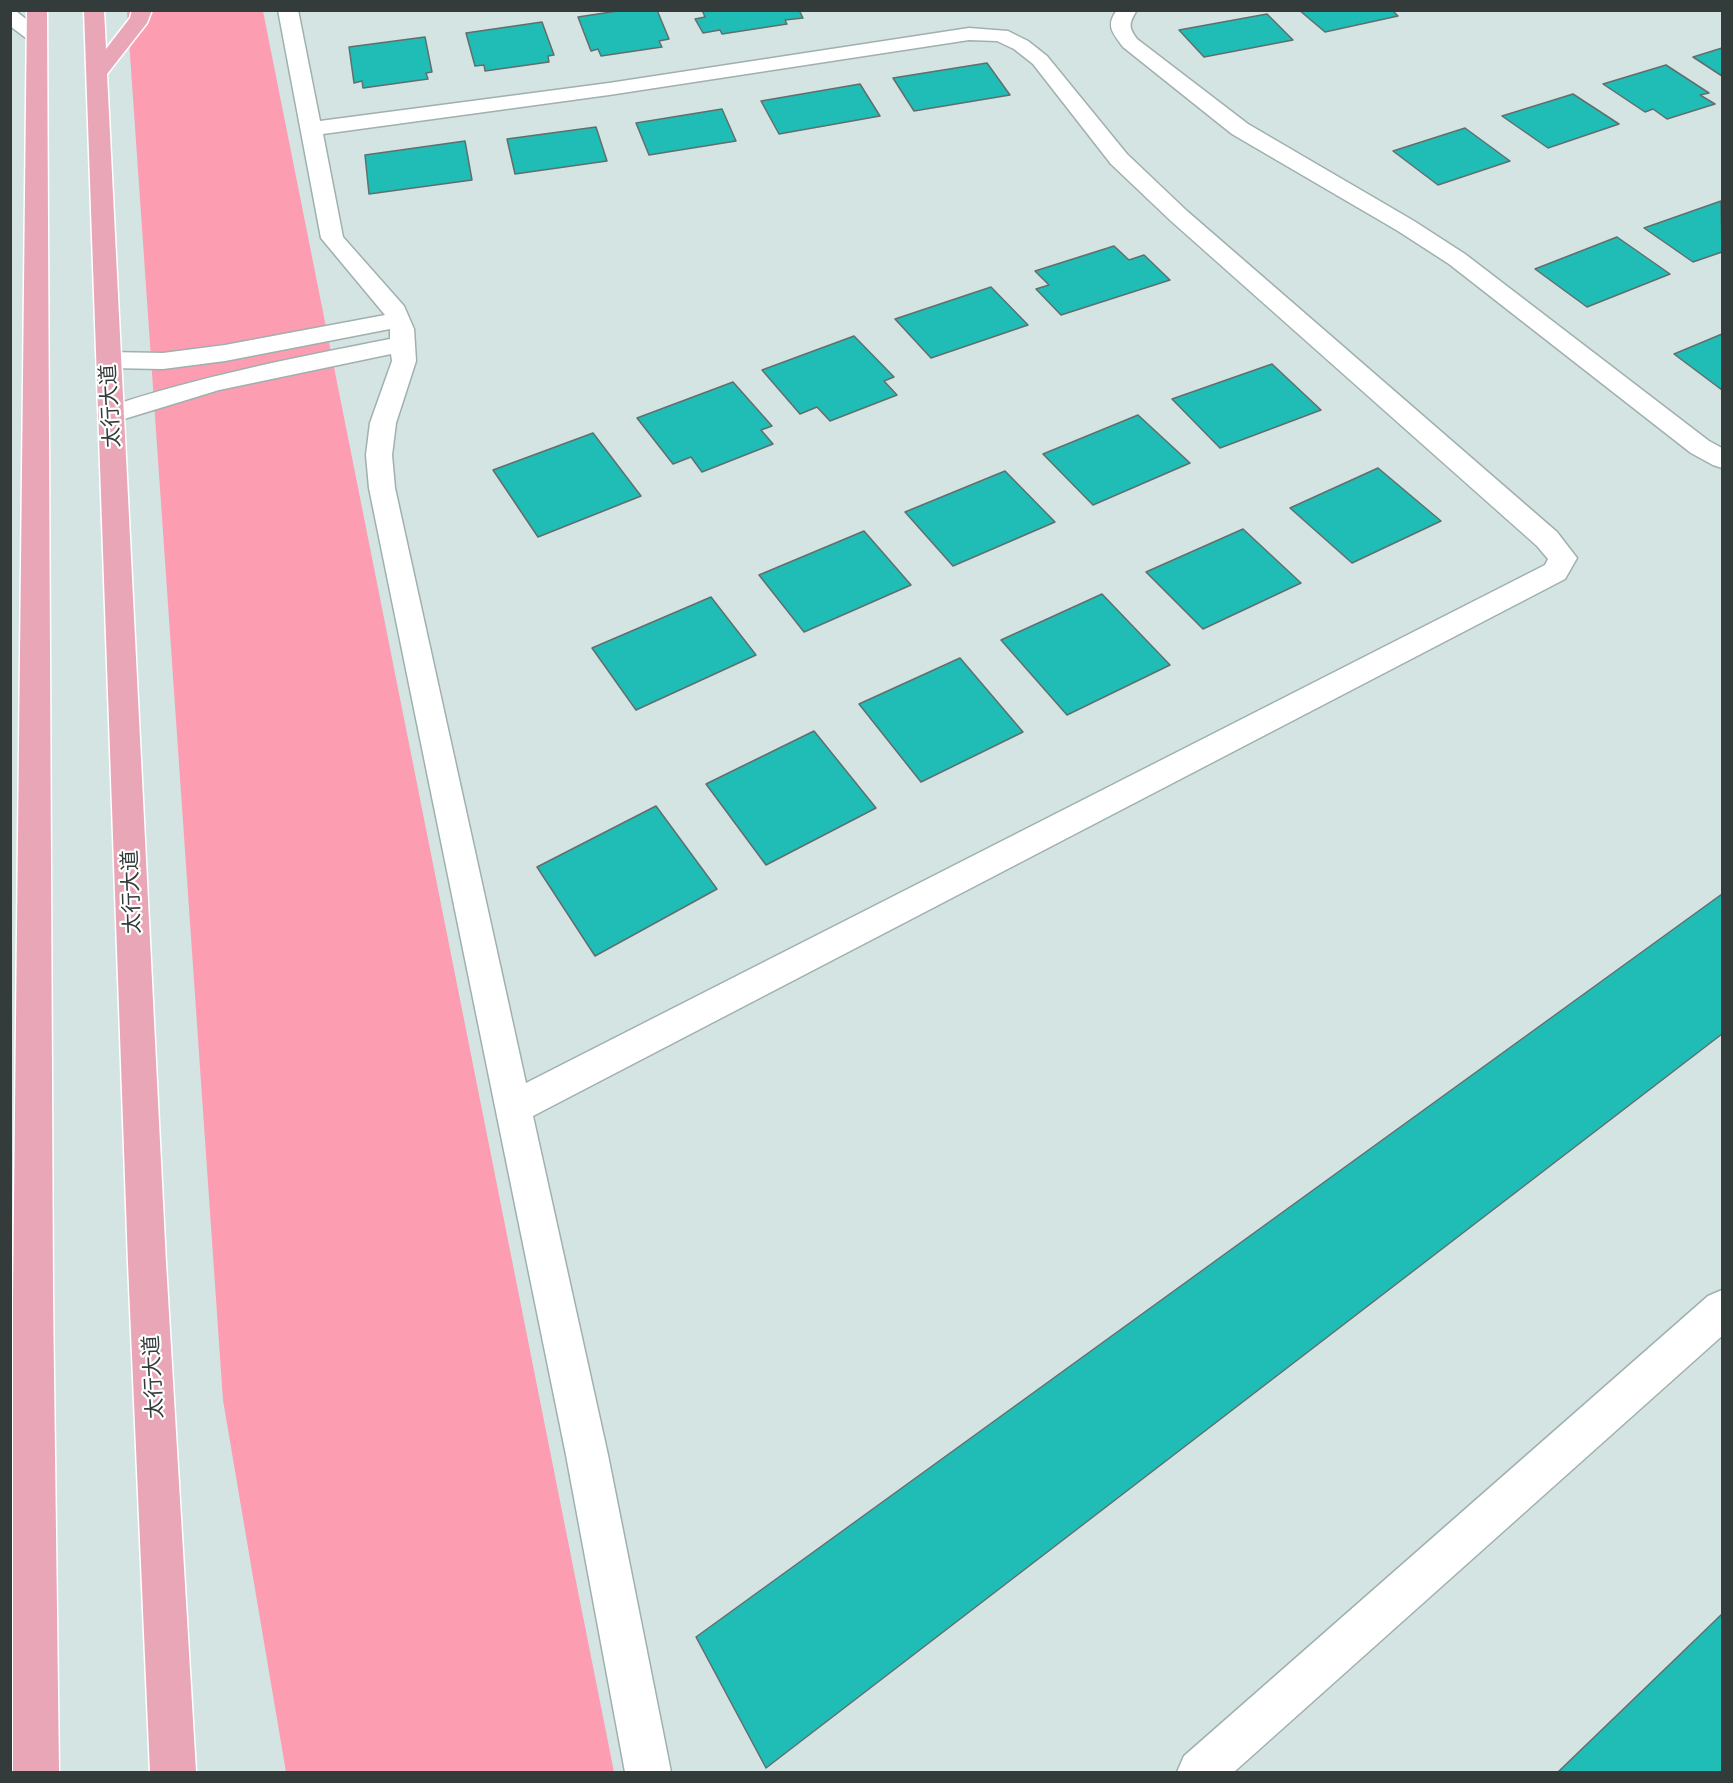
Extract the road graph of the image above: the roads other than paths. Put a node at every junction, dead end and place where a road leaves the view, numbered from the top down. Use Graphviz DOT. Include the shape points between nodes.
graph roads {
  1 [pos="94,10"];
  2 [pos="142,10"];
  3 [pos="288,10"];
  4 [pos="1128,10"];
  5 [pos="10,16"];
  6 [pos="37,24"];
  7 [pos="96,74"];
  8 [pos="311,129"];
  9 [pos="400,332"];
  10 [pos="108,360"];
  11 [pos="111,415"];
  12 [pos="1722,459"];
  13 [pos="513,1108"];
  14 [pos="1722,1310"];
  15 [pos="36,1773"];
  16 [pos="173,1773"];
  17 [pos="648,1773"];
  18 [pos="1200,1773"];
  1 -- 7 [label="main road, 太行大道"];
  2 -- 7 [label="main road" via="140,19"];
  3 -- 8 [label="street"];
  4 -- 12 [label="street" via="1120,20 1120,29 1130,43 1240,129 1457,259 1700,447"];
  5 -- 6 [label="street"];
  6 -- 15 [label="main road" via="33,1272"];
  7 -- 10 [label="main road, 太行大道"];
  8 -- 9 [label="street" via="332,238 388,304"];
  8 -- 13 [label="street" via="969,34 1001,35 1040,60 1119,159 1179,216 1547,539 1563,558 1555,572"];
  9 -- 10 [label="street" via="163,361"];
  9 -- 11 [label="street" via="161,396"];
  9 -- 13 [label="street" via="404,361 383,423 379,455 382,488"];
  10 -- 11 [label="main road, 太行大道"];
  11 -- 16 [label="main road, 太行大道" via="146,1251"];
  13 -- 17 [label="street" via="589,1467"];
  14 -- 18 [label="street"];
}
